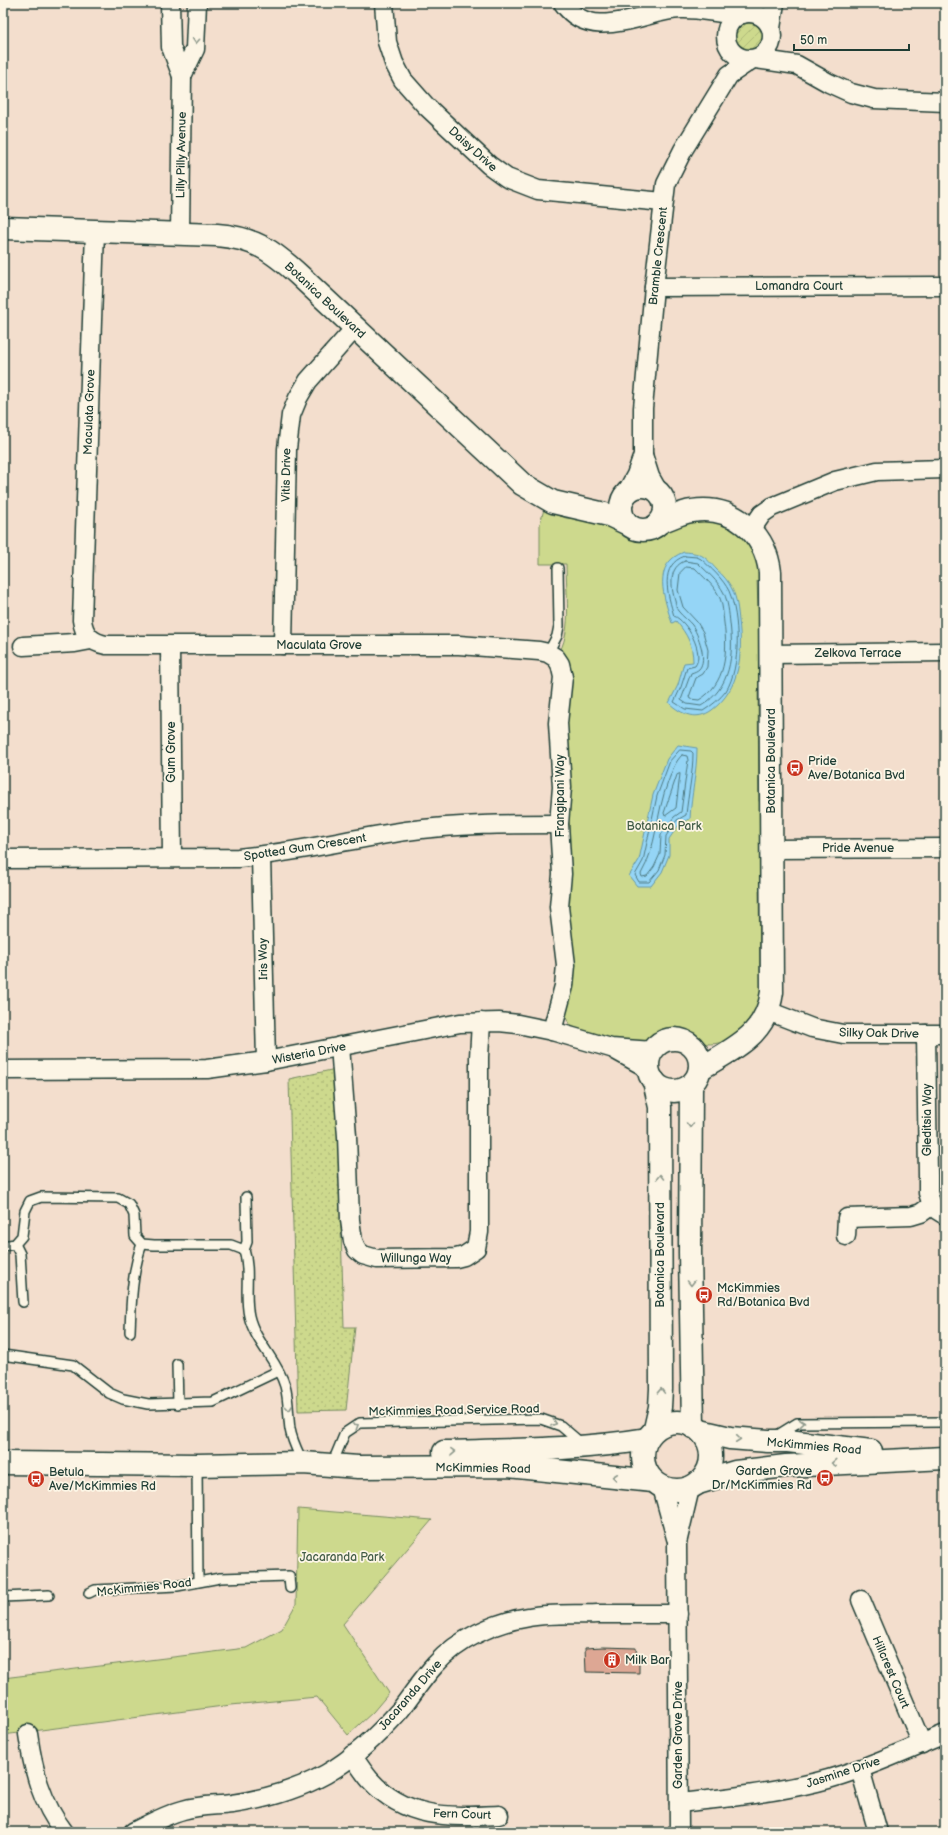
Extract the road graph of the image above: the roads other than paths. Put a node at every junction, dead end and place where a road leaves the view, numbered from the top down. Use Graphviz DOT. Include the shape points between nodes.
graph roads {
  1 [pos="170,3"];
  2 [pos="197,3"];
  3 [pos="384,3"];
  4 [pos="563,3"];
  5 [pos="775,3"];
  6 [pos="751,10"];
  7 [pos="701,11"];
  8 [pos="772,31"];
  9 [pos="726,40"];
  10 [pos="753,59"];
  11 [pos="796,65"];
  12 [pos="729,75"];
  13 [pos="182,76"];
  14 [pos="945,102"];
  15 [pos="663,202"];
  16 [pos="3,228"];
  17 [pos="95,231"];
  18 [pos="180,233"];
  19 [pos="945,286"];
  20 [pos="654,287"];
  21 [pos="355,328"];
  22 [pos="643,455"];
  23 [pos="945,469"];
  24 [pos="625,496"];
  25 [pos="661,496"];
  26 [pos="590,510"];
  27 [pos="692,511"];
  28 [pos="660,522"];
  29 [pos="626,523"];
  30 [pos="751,530"];
  31 [pos="558,568"];
  32 [pos="91,640"];
  33 [pos="283,645"];
  34 [pos="23,646"];
  35 [pos="170,646"];
  36 [pos="945,652"];
  37 [pos="548,653"];
  38 [pos="770,654"];
  39 [pos="558,824"];
  40 [pos="772,848"];
  41 [pos="945,848"];
  42 [pos="261,856"];
  43 [pos="172,858"];
  44 [pos="3,859"];
  45 [pos="768,1011"];
  46 [pos="481,1022"];
  47 [pos="552,1031"];
  48 [pos="926,1034"];
  49 [pos="945,1034"];
  50 [pos="340,1046"];
  51 [pos="266,1061"];
  52 [pos="652,1067"];
  53 [pos="695,1068"];
  54 [pos="3,1070"];
  55 [pos="246,1197"];
  56 [pos="939,1210"];
  57 [pos="846,1236"];
  58 [pos="15,1244"];
  59 [pos="142,1244"];
  60 [pos="3,1246"];
  61 [pos="244,1250"];
  62 [pos="690,1252"];
  63 [pos="660,1253"];
  64 [pos="23,1302"];
  65 [pos="130,1332"];
  66 [pos="3,1355"];
  67 [pos="177,1364"];
  68 [pos="278,1371"];
  69 [pos="178,1404"];
  70 [pos="945,1422"];
  71 [pos="697,1429"];
  72 [pos="651,1434"];
  73 [pos="768,1441"];
  74 [pos="584,1446"];
  75 [pos="335,1457"];
  76 [pos="937,1458"];
  77 [pos="3,1463"];
  78 [pos="307,1464"];
  79 [pos="197,1465"];
  80 [pos="658,1484"];
  81 [pos="694,1485"];
  82 [pos="677,1543"];
  83 [pos="198,1581"];
  84 [pos="290,1588"];
  85 [pos="90,1593"];
  86 [pos="49,1595"];
  87 [pos="3,1597"];
  88 [pos="862,1600"];
  89 [pos="678,1614"];
  90 [pos="28,1734"];
  91 [pos="945,1734"];
  92 [pos="922,1744"];
  93 [pos="352,1755"];
  94 [pos="860,1769"];
  95 [pos="679,1798"];
  96 [pos="499,1816"];
  97 [pos="64,1832"];
  98 [pos="133,1832"];
  99 [pos="679,1832"];
  100 [pos="878,1832"];
  1 -- 13 [label="street, Lilly Pilly Avenue" via="171,48"];
  2 -- 13 [label="street, Lilly Pilly Avenue, one-way" via="195,49"];
  3 -- 15 [label="street, Daisy Drive" via="387,42 403,80 426,106 501,174 538,190"];
  4 -- 7 [label="street" via="575,16 596,23 626,21 670,10"];
  5 -- 8 [label="street"];
  6 -- 7 [label="street" via="728,15"];
  6 -- 8 [label="street" via="763,17"];
  6 -- 9 [label="street" via="730,23"];
  7 -- 9 [label="street" via="715,24"];
  8 -- 10 [label="street" via="773,40 767,52"];
  8 -- 11 [label="street"];
  9 -- 10 [label="street" via="736,56"];
  9 -- 12 [label="street"];
  10 -- 11 [label="street"];
  10 -- 12 [label="street, Bramble Crescent"];
  11 -- 14 [label="street" via="834,86 874,99"];
  12 -- 15 [label="street, Bramble Crescent" via="673,169 666,184"];
  13 -- 18 [label="street, Lilly Pilly Avenue"];
  15 -- 20 [label="street, Bramble Crescent"];
  16 -- 17 [label="street, Botanica Boulevard"];
  17 -- 18 [label="street, Botanica Boulevard"];
  17 -- 32 [label="street, Maculata Grove" via="82,620 86,634"];
  18 -- 21 [label="street, Botanica Boulevard" via="235,236 262,245 288,265"];
  19 -- 20 [label="street, Lomandra Court"];
  20 -- 22 [label="street, Bramble Crescent" via="643,408"];
  21 -- 26 [label="street, Botanica Boulevard" via="522,484 553,502"];
  21 -- 33 [label="street, Vitis Drive" via="308,381 291,415 287,449"];
  22 -- 24 [label="street, Bramble Crescent"];
  22 -- 25 [label="street, Bramble Crescent" via="650,477"];
  23 -- 30 [label="street" via="877,471 835,482 772,507 762,514"];
  24 -- 25 [label="street" via="639,486 653,488"];
  24 -- 26 [label="street"];
  24 -- 29 [label="street" via="621,511"];
  25 -- 27 [label="street, Botanica Boulevard"];
  25 -- 28 [label="street" via="665,511"];
  26 -- 29 [label="street, Botanica Boulevard"];
  27 -- 28 [label="street, Botanica Boulevard"];
  27 -- 30 [label="street, Botanica Boulevard" via="721,512 733,516"];
  28 -- 29 [label="street" via="650,530 637,530"];
  30 -- 38 [label="street, Botanica Boulevard" via="766,550 768,561"];
  31 -- 37 [label="lane" via="558,626"];
  32 -- 34 [label="street, Maculata Grove"];
  32 -- 35 [label="street, Maculata Grove" via="106,645"];
  33 -- 35 [label="street, Maculata Grove"];
  33 -- 37 [label="street, Maculata Grove" via="459,645"];
  35 -- 43 [label="street, Gum Grove"];
  36 -- 38 [label="street, Zelkova Terrace"];
  37 -- 39 [label="street, Frangipani Way" via="560,664 563,677 558,723 562,780"];
  38 -- 40 [label="street, Botanica Boulevard"];
  39 -- 42 [label="street, Spotted Gum Crescent" via="436,827"];
  39 -- 47 [label="street, Frangipani Way" via="562,874 559,907 566,969"];
  40 -- 41 [label="street, Pride Avenue"];
  40 -- 45 [label="street, Botanica Boulevard" via="772,992"];
  42 -- 43 [label="street, Spotted Gum Crescent"];
  42 -- 51 [label="street, Iris Way"];
  43 -- 44 [label="street, Spotted Gum Crescent"];
  45 -- 48 [label="street, Silky Oak Drive" via="829,1032"];
  45 -- 53 [label="street, Botanica Boulevard" via="763,1022 746,1040 734,1047 710,1050"];
  46 -- 47 [label="street, Wisteria Drive" via="518,1024"];
  46 -- 50 [label="street, Wisteria Drive" via="460,1023"];
  46 -- 50 [label="street, Willunga Way" via="479,1237 472,1253 456,1258 377,1259 363,1255 357,1250 350,1220"];
  47 -- 52 [label="street, Wisteria Drive" via="611,1048"];
  48 -- 49 [label="street, Silky Oak Drive"];
  48 -- 56 [label="street, Gleditsia Way" via="928,1193"];
  50 -- 51 [label="street, Wisteria Drive"];
  51 -- 54 [label="street, Wisteria Drive" via="207,1069"];
  52 -- 53 [label="street" via="660,1087 675,1091"];
  52 -- 53 [label="street" via="665,1041 673,1039 688,1043"];
  63 -- 52 [label="street, Botanica Boulevard, one-way" via="660,1107"];
  53 -- 62 [label="street, one-way"];
  55 -- 61 [label="lane" via="247,1242"];
  56 -- 57 [label="street" via="911,1216 847,1218"];
  58 -- 59 [label="lane" via="22,1236 25,1211 30,1201 41,1197 118,1198 129,1204 134,1215 135,1236"];
  58 -- 60 [label="lane"];
  58 -- 64 [label="lane" via="20,1254"];
  59 -- 61 [label="lane" via="231,1244"];
  59 -- 65 [label="lane" via="137,1258"];
  61 -- 68 [label="lane" via="247,1259 249,1316 257,1338"];
  62 -- 63 [label="street"];
  62 -- 71 [label="street, one-way"];
  72 -- 63 [label="street, Botanica Boulevard, one-way" via="660,1408 661,1389"];
  66 -- 69 [label="lane" via="73,1365 109,1393 135,1403"];
  67 -- 69 [label="lane"];
  68 -- 69 [label="lane" via="213,1402"];
  68 -- 78 [label="lane, one-way" via="285,1386 293,1439"];
  73 -- 70 [label="lane, one-way" via="797,1423"];
  71 -- 72 [label="street" via="678,1422 667,1424"];
  71 -- 73 [label="street, McKimmies Road, one-way" via="730,1438"];
  71 -- 81 [label="street" via="707,1441 711,1452 708,1469"];
  72 -- 74 [label="street, McKimmies Road" via="613,1444"];
  72 -- 80 [label="street" via="643,1449 643,1461 646,1472"];
  73 -- 76 [label="street, McKimmies Road" via="788,1441"];
  75 -- 74 [label="street, McKimmies Road, one-way"];
  75 -- 74 [label="lane, McKimmies Road Service Road, one-way" via="345,1433 360,1423 381,1422 541,1419 561,1426"];
  75 -- 78 [label="street, McKimmies Road"];
  76 -- 81 [label="street, McKimmies Road, one-way" via="786,1466 736,1472"];
  77 -- 79 [label="street, McKimmies Road"];
  78 -- 79 [label="street, McKimmies Road"];
  80 -- 78 [label="street, McKimmies Road, one-way" via="508,1466 358,1467"];
  79 -- 83 [label="lane, McKimmies Road"];
  80 -- 81 [label="street" via="681,1490"];
  80 -- 82 [label="street, Garden Grove Drive"];
  81 -- 82 [label="street, Garden Grove Drive"];
  82 -- 89 [label="street, Garden Grove Drive"];
  83 -- 84 [label="lane, McKimmies Road" via="289,1576"];
  83 -- 85 [label="lane, McKimmies Road" via="177,1586 95,1590"];
  86 -- 87 [label="lane"];
  88 -- 92 [label="street, Hillcrest Court"];
  89 -- 93 [label="street, Jacaranda Drive" via="530,1616 492,1627 453,1649 436,1664 389,1722"];
  89 -- 95 [label="street, Garden Grove Drive"];
  90 -- 97 [label="street" via="32,1765 39,1788"];
  91 -- 92 [label="street, Jasmine Drive"];
  92 -- 94 [label="street, Jasmine Drive"];
  93 -- 96 [label="street, Fern Court" via="370,1780 400,1804 420,1812 439,1815"];
  93 -- 98 [label="street, Jacaranda Drive" via="305,1785 280,1794 184,1810 159,1818"];
  94 -- 95 [label="street, Jasmine Drive" via="790,1788 738,1795"];
  94 -- 100 [label="street"];
  95 -- 99 [label="street, Garden Grove Drive"];
}
